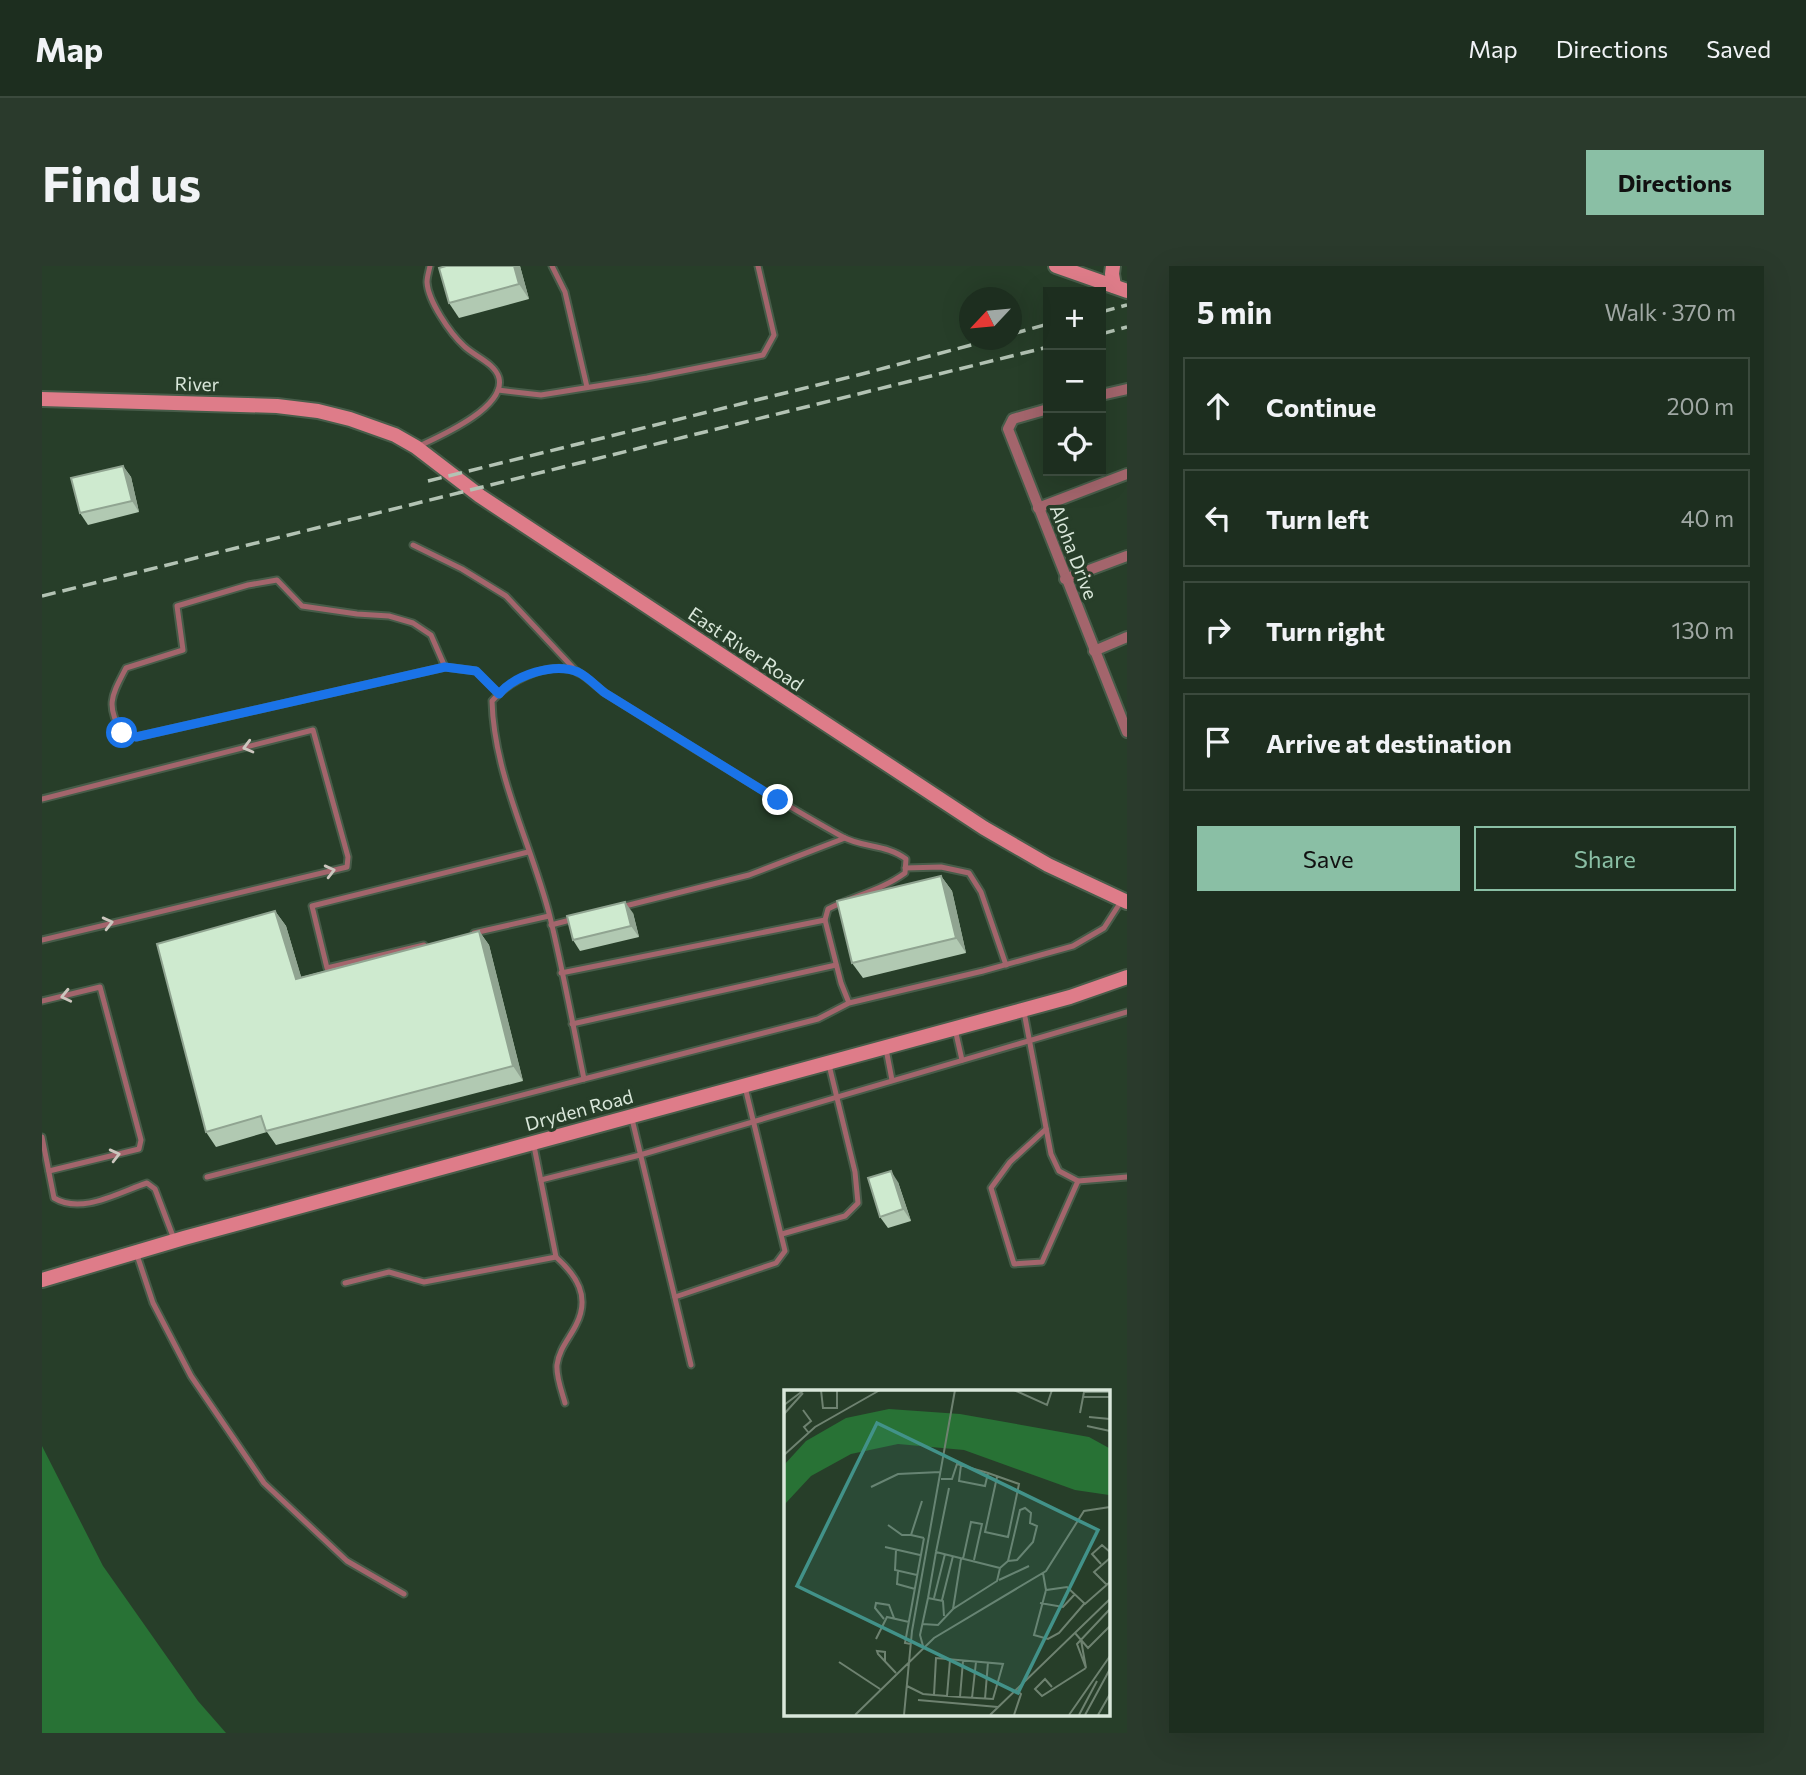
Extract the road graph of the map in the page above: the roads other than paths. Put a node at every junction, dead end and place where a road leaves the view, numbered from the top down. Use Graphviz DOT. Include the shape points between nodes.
graph roads {
  1 [pos="430,266"];
  2 [pos="552,266"];
  3 [pos="758,266"];
  4 [pos="1056,266"];
  5 [pos="1113,266"];
  6 [pos="1121,289"];
  7 [pos="587,387"];
  8 [pos="1127,389"];
  9 [pos="498,390"];
  10 [pos="1106,394"];
  11 [pos="42,399"];
  12 [pos="1043,410"];
  13 [pos="350,418"];
  14 [pos="416,447"];
  15 [pos="1127,474"];
  16 [pos="1038,508"];
  17 [pos="413,545"];
  18 [pos="1127,556"];
  19 [pos="1065,579"];
  20 [pos="1127,637"];
  21 [pos="1094,651"];
  22 [pos="445,667"];
  23 [pos="578,673"];
  24 [pos="499,694"];
  25 [pos="1126,724"];
  26 [pos="42,799"];
  27 [pos="845,838"];
  28 [pos="528,852"];
  29 [pos="905,868"];
  30 [pos="1125,901"];
  31 [pos="610,910"];
  32 [pos="550,916"];
  33 [pos="585,916"];
  34 [pos="825,920"];
  35 [pos="551,925"];
  36 [pos="471,934"];
  37 [pos="42,940"];
  38 [pos="431,943"];
  39 [pos="836,965"];
  40 [pos="1006,965"];
  41 [pos="561,973"];
  42 [pos="1127,977"];
  43 [pos="42,1001"];
  44 [pos="849,1003"];
  45 [pos="1023,1009"];
  46 [pos="1127,1012"];
  47 [pos="572,1024"];
  48 [pos="954,1028"];
  49 [pos="1030,1041"];
  50 [pos="886,1047"];
  51 [pos="962,1060"];
  52 [pos="829,1062"];
  53 [pos="584,1079"];
  54 [pos="892,1080"];
  55 [pos="744,1085"];
  56 [pos="837,1096"];
  57 [pos="631,1116"];
  58 [pos="754,1122"];
  59 [pos="1046,1129"];
  60 [pos="42,1137"];
  61 [pos="534,1143"];
  62 [pos="640,1155"];
  63 [pos="48,1171"];
  64 [pos="207,1177"];
  65 [pos="1127,1177"];
  66 [pos="541,1181"];
  67 [pos="1078,1181"];
  68 [pos="782,1234"];
  69 [pos="174,1241"];
  70 [pos="136,1252"];
  71 [pos="555,1257"];
  72 [pos="42,1280"];
  73 [pos="345,1283"];
  74 [pos="675,1297"];
  75 [pos="691,1365"];
  76 [pos="565,1404"];
  77 [pos="404,1594"];
  1 -- 9 [label="lane" via="427,284 439,316 463,345 495,370"];
  2 -- 7 [label="lane" via="565,292"];
  3 -- 7 [label="lane" via="774,335 764,355"];
  4 -- 6 [label="street"];
  5 -- 6 [label="street" via="1112,274"];
  7 -- 9 [label="lane" via="541,394"];
  8 -- 10 [label="street"];
  9 -- 14 [label="lane" via="461,426"];
  11 -- 13 [label="street, River" via="277,406"];
  12 -- 16 [label="street, Aloha Drive" via="1013,419 1008,429"];
  13 -- 14 [label="street, East River Road"];
  14 -- 30 [label="street, East River Road" via="480,496 911,782 1048,865"];
  15 -- 16 [label="street"];
  16 -- 19 [label="street, Aloha Drive"];
  17 -- 23 [label="lane" via="506,596"];
  18 -- 19 [label="street"];
  19 -- 21 [label="street, Aloha Drive"];
  20 -- 21 [label="street"];
  21 -- 25 [label="street, Aloha Drive"];
  22 -- 22 [label="lane" via="136,737 122,733 113,718 112,694 126,668 183,650 177,606 276,580 302,606 414,623 431,635"];
  22 -- 24 [label="lane" via="476,671"];
  23 -- 24 [label="lane" via="562,669 540,672 514,681"];
  23 -- 27 [label="lane"];
  24 -- 28 [label="lane" via="492,701 493,731"];
  37 -- 26 [label="lane, one-way" via="347,867 348,857 313,730"];
  27 -- 29 [label="lane" via="896,851 906,859"];
  27 -- 31 [label="lane" via="749,875"];
  28 -- 32 [label="lane"];
  28 -- 38 [label="lane" via="312,906 327,968"];
  29 -- 34 [label="lane" via="891,883 828,909"];
  29 -- 40 [label="lane" via="941,867 969,873 981,892"];
  30 -- 40 [label="lane" via="1104,928 1073,946"];
  32 -- 35 [label="lane"];
  32 -- 36 [label="lane"];
  33 -- 35 [label="lane"];
  34 -- 39 [label="lane"];
  34 -- 41 [label="lane"];
  35 -- 41 [label="lane"];
  39 -- 44 [label="lane"];
  39 -- 47 [label="lane"];
  40 -- 44 [label="lane"];
  41 -- 47 [label="lane"];
  42 -- 45 [label="street, Dryden Road"];
  63 -- 43 [label="lane, one-way" via="139,1149 141,1140 100,987"];
  44 -- 53 [label="lane" via="818,1018"];
  45 -- 48 [label="street, Dryden Road"];
  45 -- 49 [label="lane"];
  46 -- 49 [label="lane"];
  47 -- 53 [label="lane"];
  48 -- 50 [label="street, Dryden Road"];
  48 -- 51 [label="lane"];
  49 -- 51 [label="lane"];
  49 -- 59 [label="lane"];
  50 -- 52 [label="street, Dryden Road"];
  50 -- 54 [label="lane"];
  51 -- 54 [label="lane"];
  52 -- 55 [label="street, Dryden Road"];
  52 -- 56 [label="lane"];
  53 -- 64 [label="lane"];
  54 -- 56 [label="lane"];
  55 -- 57 [label="street, Dryden Road"];
  55 -- 58 [label="lane"];
  56 -- 58 [label="lane"];
  56 -- 68 [label="lane" via="858,1203 845,1216"];
  57 -- 61 [label="street, Dryden Road"];
  57 -- 62 [label="lane"];
  58 -- 62 [label="lane"];
  58 -- 68 [label="lane"];
  59 -- 67 [label="lane" via="1059,1171"];
  59 -- 67 [label="lane" via="1010,1162 991,1188 1014,1264 1042,1262"];
  60 -- 63 [label="lane"];
  61 -- 66 [label="lane"];
  61 -- 69 [label="street, Dryden Road"];
  62 -- 66 [label="lane"];
  62 -- 74 [label="lane"];
  63 -- 69 [label="lane" via="54,1198 63,1203 118,1195 147,1183 155,1189"];
  65 -- 67 [label="lane"];
  66 -- 71 [label="lane"];
  68 -- 74 [label="lane" via="785,1251 776,1263"];
  69 -- 70 [label="street, Dryden Road"];
  70 -- 72 [label="street, Dryden Road"];
  70 -- 77 [label="lane" via="153,1303 191,1377 264,1483 347,1561"];
  71 -- 73 [label="lane" via="424,1282 388,1272"];
  71 -- 76 [label="lane" via="580,1285 578,1323 563,1345 557,1366"];
  74 -- 75 [label="lane"];
}
